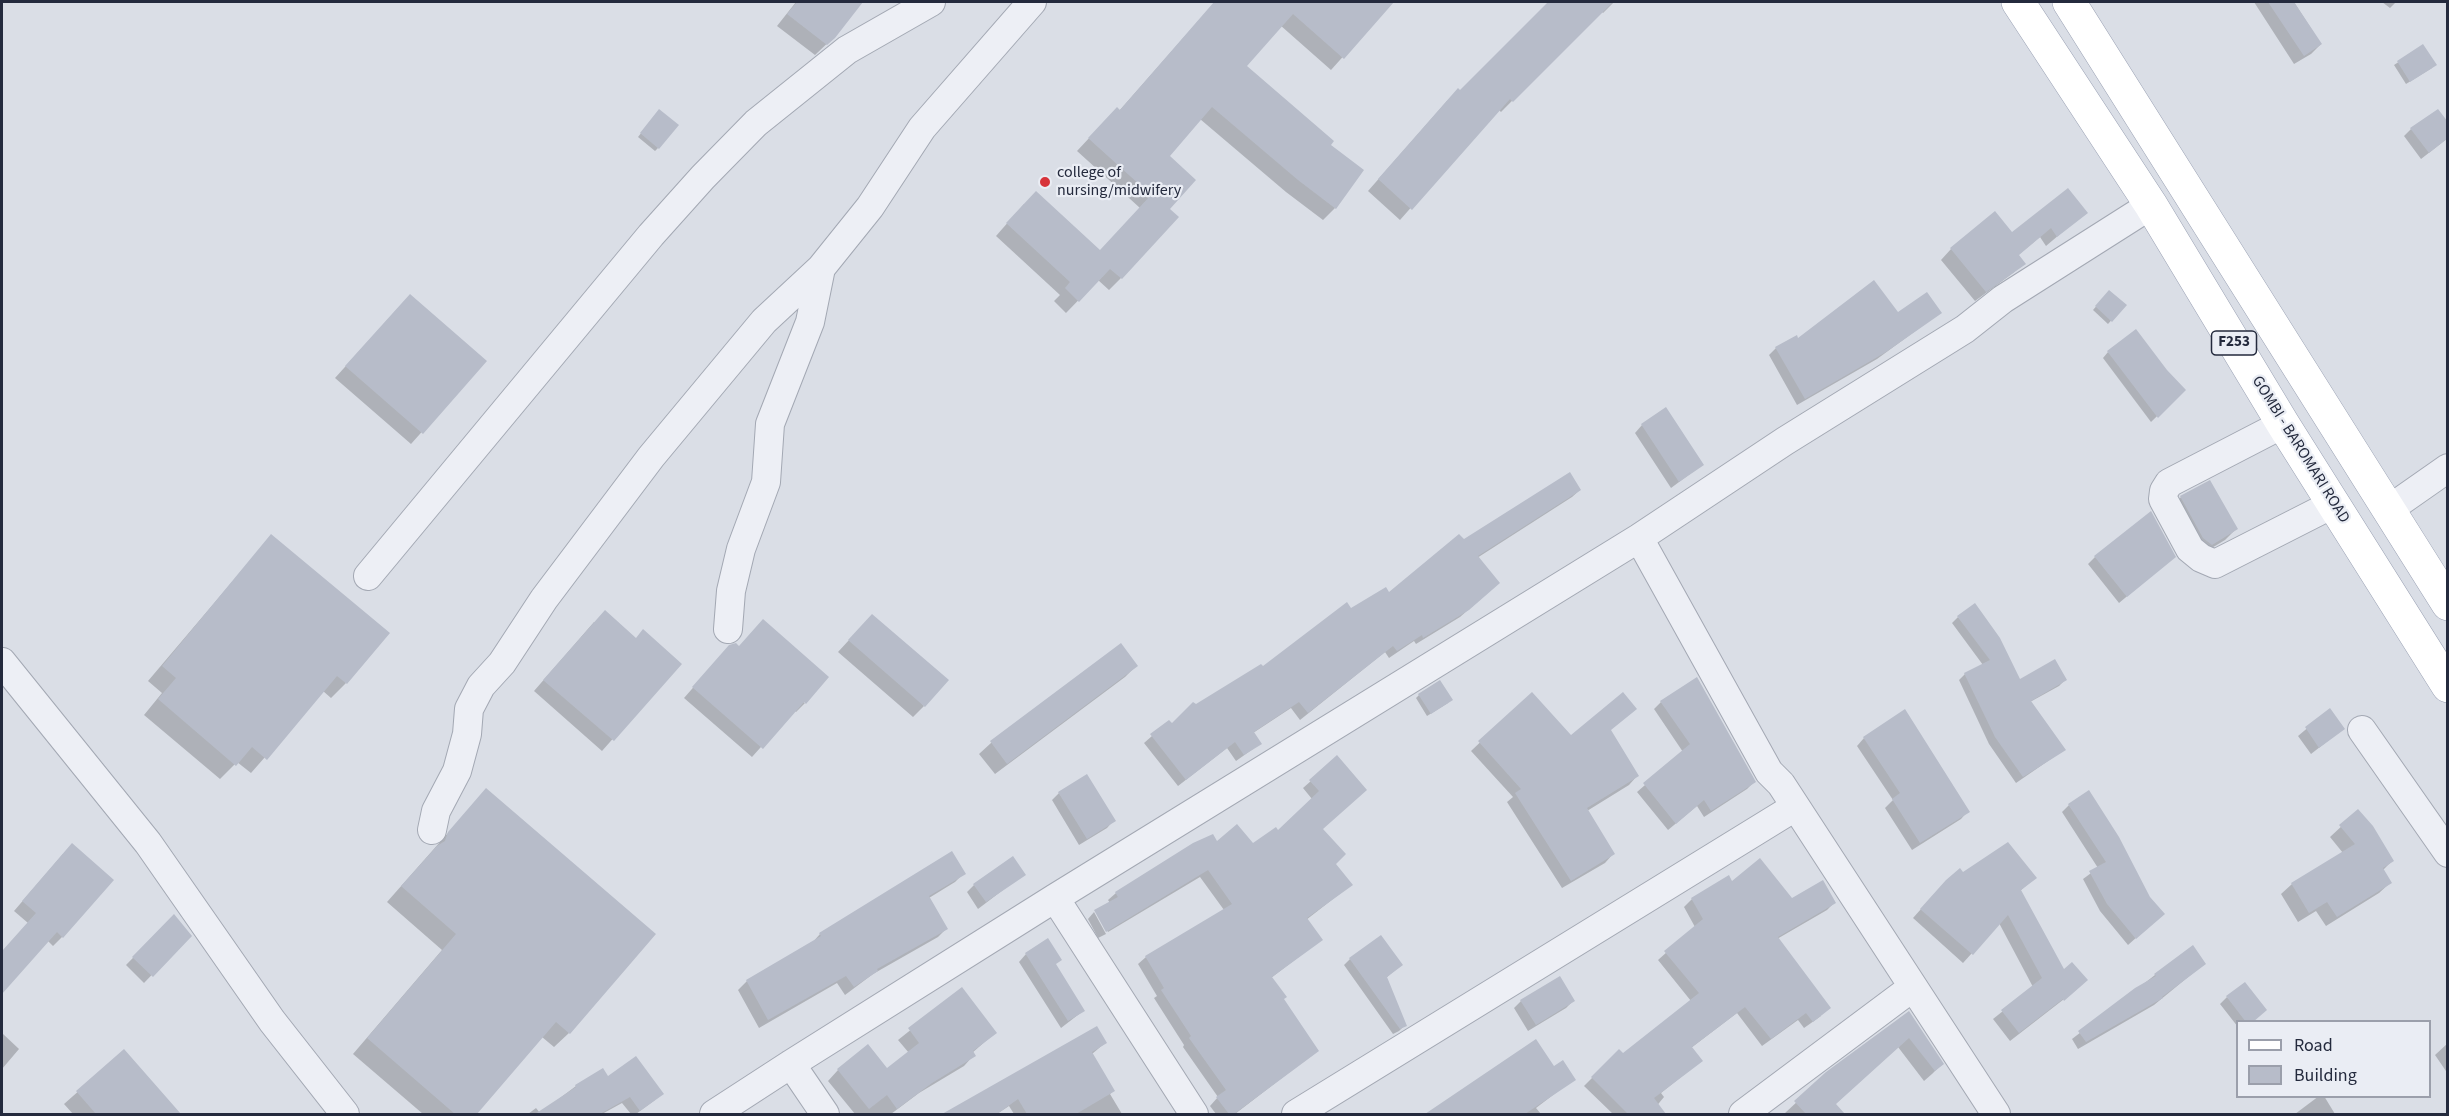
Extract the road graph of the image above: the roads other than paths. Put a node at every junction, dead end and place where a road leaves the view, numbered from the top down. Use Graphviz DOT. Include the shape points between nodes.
graph roads {
  1 [pos="931,2"];
  2 [pos="1032,2"];
  3 [pos="2018,2"];
  4 [pos="2069,2"];
  5 [pos="2151,205"];
  6 [pos="821,268"];
  7 [pos="2283,424"];
  8 [pos="2448,468"];
  9 [pos="2333,504"];
  10 [pos="2388,510"];
  11 [pos="1639,538"];
  12 [pos="368,576"];
  13 [pos="2448,604"];
  14 [pos="729,629"];
  15 [pos="2,662"];
  16 [pos="2448,686"];
  17 [pos="2362,730"];
  18 [pos="1794,807"];
  19 [pos="432,830"];
  20 [pos="2448,853"];
  21 [pos="1055,898"];
  22 [pos="1913,987"];
  23 [pos="791,1064"];
  24 [pos="345,1114"];
  25 [pos="714,1114"];
  26 [pos="825,1114"];
  27 [pos="1194,1114"];
  28 [pos="1296,1114"];
  29 [pos="1743,1114"];
  30 [pos="1996,1114"];
  1 -- 12 [label="street" via="847,50 756,123 703,177"];
  2 -- 6 [label="street" via="922,128 870,207"];
  3 -- 5 [label="main road, GOMBI - BAROMARI ROAD / F253"];
  4 -- 10 [label="main road, F253"];
  5 -- 7 [label="main road, GOMBI - BAROMARI ROAD / F253"];
  5 -- 11 [label="street"];
  6 -- 14 [label="street" via="810,322 770,424 766,482 730,591"];
  6 -- 19 [label="street" via="764,321 651,457 544,599 502,663 481,686 469,709 457,771 436,811"];
  7 -- 9 [label="main road, GOMBI - BAROMARI ROAD / F253"];
  7 -- 9 [label="street" via="2169,483 2163,499 2190,549 2215,564"];
  8 -- 10 [label="street"];
  9 -- 16 [label="main road, GOMBI - BAROMARI ROAD / F253"];
  10 -- 13 [label="main road, F253"];
  11 -- 18 [label="street" via="1769,772"];
  11 -- 21 [label="street"];
  15 -- 24 [label="street" via="148,843 272,1021"];
  17 -- 20 [label="street"];
  18 -- 22 [label="street"];
  18 -- 28 [label="street"];
  21 -- 23 [label="street"];
  21 -- 27 [label="street"];
  22 -- 29 [label="street"];
  22 -- 30 [label="street"];
  23 -- 25 [label="street"];
  23 -- 26 [label="street"];
}
